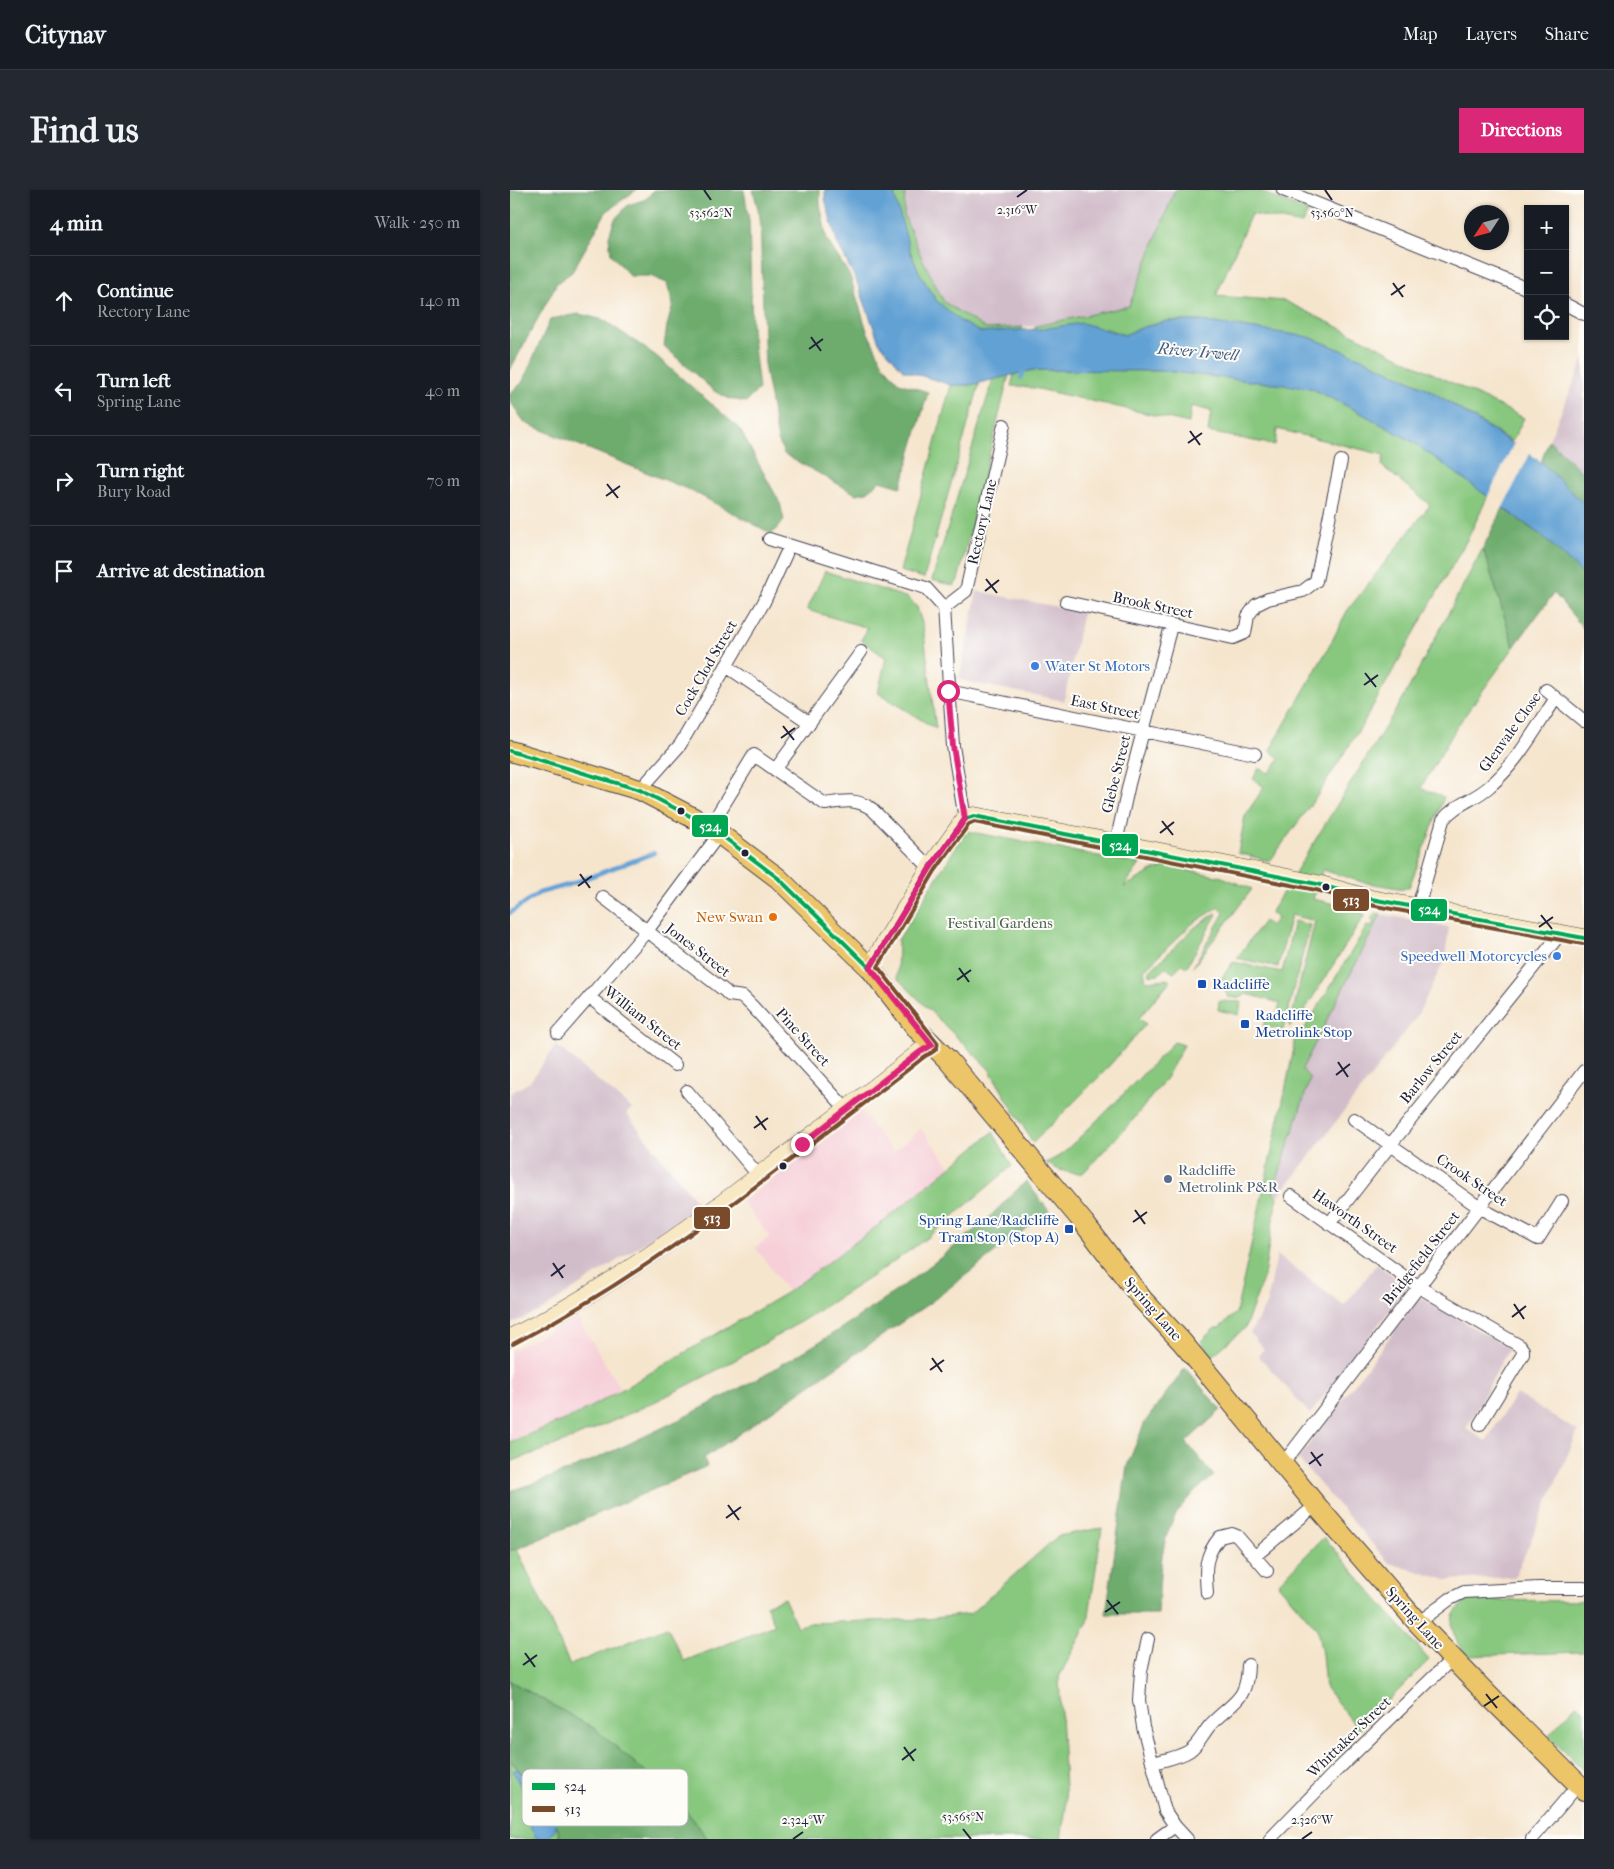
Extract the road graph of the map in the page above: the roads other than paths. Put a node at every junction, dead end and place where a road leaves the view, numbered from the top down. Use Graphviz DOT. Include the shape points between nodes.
graph roads {
  1 [pos="1283,190"];
  2 [pos="1524,287"];
  3 [pos="1569,306"];
  4 [pos="1584,314"];
  5 [pos="1004,426"];
  6 [pos="1341,461"];
  7 [pos="770,539"];
  8 [pos="786,554"];
  9 [pos="1066,602"];
  10 [pos="944,608"];
  11 [pos="1171,626"];
  12 [pos="861,652"];
  13 [pos="726,666"];
  14 [pos="948,691"];
  15 [pos="1584,721"];
  16 [pos="810,723"];
  17 [pos="1144,731"];
  18 [pos="510,751"];
  19 [pos="1255,754"];
  20 [pos="775,770"];
  21 [pos="640,790"];
  22 [pos="719,812"];
  23 [pos="965,819"];
  24 [pos="720,833"];
  25 [pos="1116,843"];
  26 [pos="930,868"];
  27 [pos="603,896"];
  28 [pos="1418,907"];
  29 [pos="647,931"];
  30 [pos="1561,933"];
  31 [pos="1584,938"];
  32 [pos="870,968"];
  33 [pos="729,995"];
  34 [pos="589,997"];
  35 [pos="558,1034"];
  36 [pos="932,1045"];
  37 [pos="676,1065"];
  38 [pos="1584,1071"];
  39 [pos="687,1091"];
  40 [pos="847,1110"];
  41 [pos="1354,1119"];
  42 [pos="1391,1144"];
  43 [pos="758,1176"];
  44 [pos="1291,1196"];
  45 [pos="1562,1201"];
  46 [pos="1480,1208"];
  47 [pos="1329,1224"];
  48 [pos="1419,1288"];
  49 [pos="510,1338"];
  50 [pos="1480,1424"];
  51 [pos="1282,1465"];
  52 [pos="1316,1505"];
  53 [pos="1255,1556"];
  54 [pos="1267,1571"];
  55 [pos="1584,1588"];
  56 [pos="1207,1593"];
  57 [pos="1418,1623"];
  58 [pos="1148,1639"];
  59 [pos="1452,1659"];
  60 [pos="1248,1665"];
  61 [pos="1153,1764"];
  62 [pos="1581,1787"];
  63 [pos="1176,1826"];
  64 [pos="1157,1839"];
  65 [pos="1187,1839"];
  66 [pos="1270,1839"];
  67 [pos="1532,1839"];
  1 -- 2 [label="street"];
  3 -- 4 [label="street"];
  5 -- 10 [label="street, Rectory Lane" via="966,591"];
  6 -- 11 [label="street, Brook Street" via="1316,580 1303,591 1268,599 1256,606 1248,616 1245,633 1232,638"];
  7 -- 10 [label="street" via="926,588"];
  8 -- 13 [label="street, Cock Clod Street" via="764,602"];
  9 -- 11 [label="street, Brook Street"];
  10 -- 14 [label="street"];
  11 -- 17 [label="street, Glebe Street"];
  12 -- 16 [label="street"];
  13 -- 16 [label="street"];
  13 -- 21 [label="street, Cock Clod Street" via="680,745"];
  14 -- 17 [label="street, East Street"];
  14 -- 23 [label="street"];
  15 -- 28 [label="street, Glenvale Close" via="1551,694 1504,772 1480,795 1450,811 1443,820"];
  16 -- 20 [label="street"];
  17 -- 19 [label="street, East Street"];
  17 -- 25 [label="street, Glebe Street"];
  18 -- 21 [label="main road, Spring Lane"];
  20 -- 22 [label="street" via="754,755"];
  20 -- 26 [label="street" via="825,804 861,802 872,809"];
  21 -- 24 [label="main road, Spring Lane"];
  23 -- 25 [label="street" via="974,816"];
  23 -- 26 [label="street"];
  24 -- 29 [label="street"];
  24 -- 32 [label="main road, Spring Lane" via="778,878"];
  25 -- 28 [label="street"];
  26 -- 32 [label="street"];
  27 -- 29 [label="street, Jones Street"];
  28 -- 30 [label="street"];
  29 -- 33 [label="street, Jones Street"];
  29 -- 34 [label="street"];
  30 -- 31 [label="street"];
  30 -- 42 [label="street, Barlow Street"];
  32 -- 36 [label="main road, Spring Lane"];
  33 -- 40 [label="street, Pine Street" via="743,997 753,1006"];
  34 -- 35 [label="street"];
  34 -- 37 [label="street, William Street"];
  36 -- 40 [label="street"];
  36 -- 51 [label="main road, Spring Lane" via="968,1082 1142,1299 1182,1342"];
  38 -- 46 [label="street, Bridgefield Street"];
  39 -- 43 [label="street"];
  40 -- 43 [label="street"];
  41 -- 42 [label="street, Crook Street"];
  42 -- 46 [label="street, Crook Street"];
  42 -- 47 [label="street, Barlow Street"];
  43 -- 49 [label="street" via="654,1252 567,1307"];
  44 -- 47 [label="street, Haworth Street"];
  45 -- 46 [label="street, Crook Street" via="1538,1239"];
  46 -- 48 [label="street, Bridgefield Street"];
  47 -- 48 [label="street, Haworth Street"];
  48 -- 50 [label="street, Haworth Street" via="1523,1350"];
  48 -- 51 [label="street, Bridgefield Street"];
  51 -- 52 [label="main road, Spring Lane"];
  52 -- 53 [label="street"];
  52 -- 57 [label="main road, Spring Lane"];
  53 -- 54 [label="street"];
  53 -- 56 [label="street" via="1238,1536 1226,1534 1220,1537 1206,1560"];
  55 -- 57 [label="street" via="1464,1592 1450,1598"];
  57 -- 59 [label="main road, Spring Lane"];
  58 -- 61 [label="street" via="1140,1670 1139,1700"];
  59 -- 62 [label="main road, Spring Lane"];
  59 -- 66 [label="street, Whittaker Street"];
  60 -- 61 [label="street" via="1244,1691 1198,1743 1188,1752"];
  61 -- 63 [label="street" via="1165,1811"];
  62 -- 67 [label="street"];
  63 -- 64 [label="street"];
  63 -- 65 [label="street"];
}
